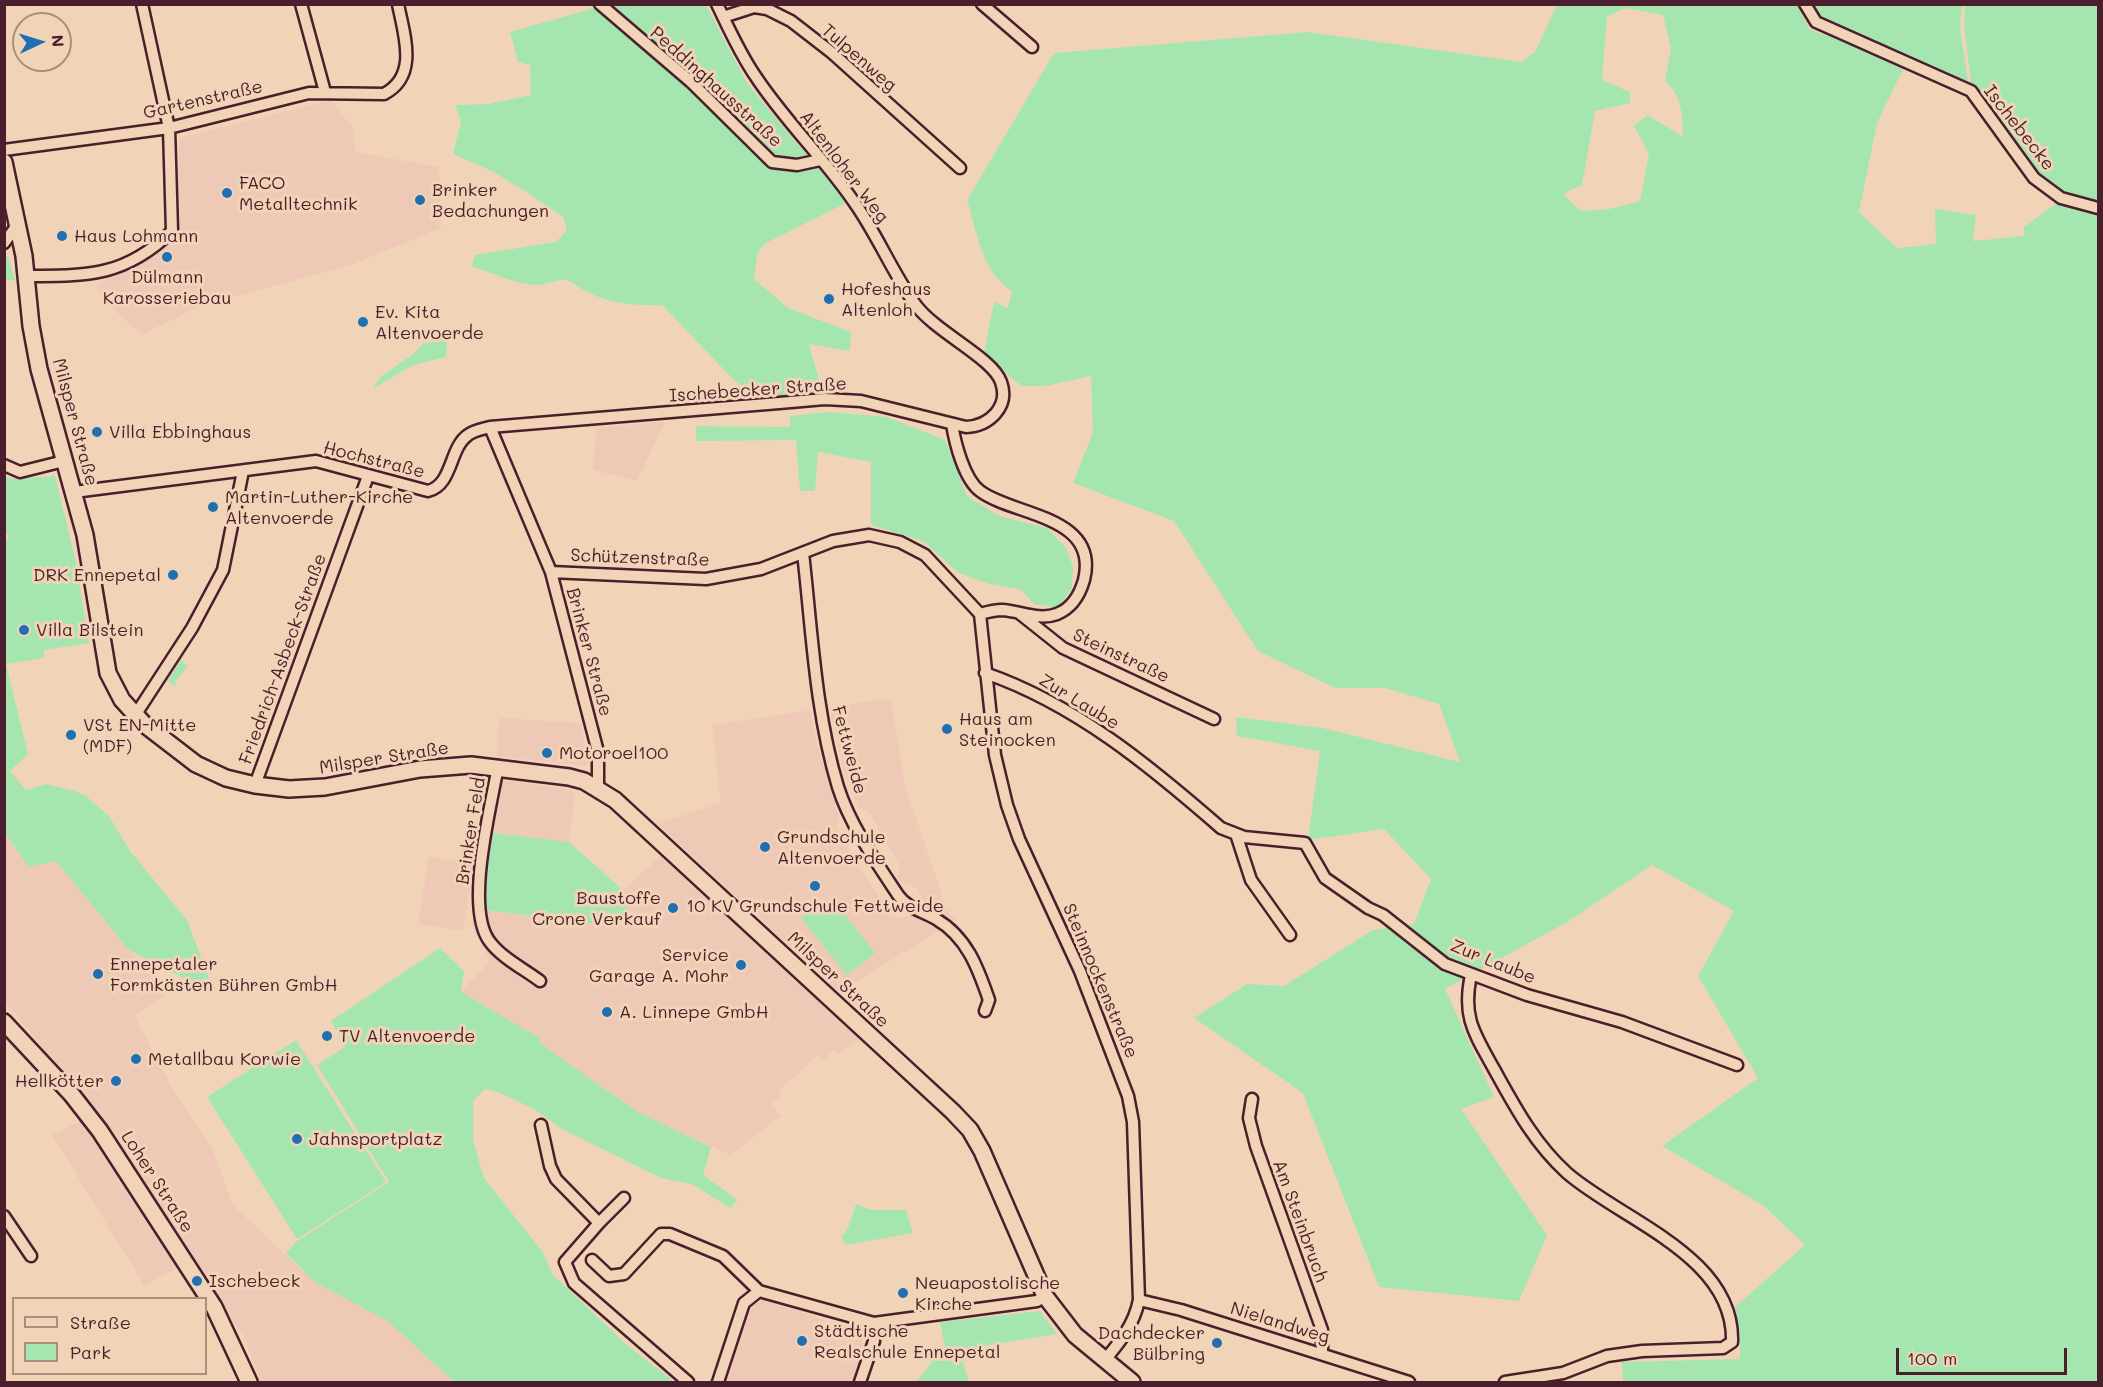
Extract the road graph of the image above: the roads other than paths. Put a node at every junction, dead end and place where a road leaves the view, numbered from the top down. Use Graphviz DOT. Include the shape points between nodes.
graph roads {
  1 [pos="142,4"];
  2 [pos="301,4"];
  3 [pos="398,4"];
  4 [pos="600,4"];
  5 [pos="717,4"];
  6 [pos="982,4"];
  7 [pos="1805,4"];
  8 [pos="723,17"];
  9 [pos="1032,46"];
  10 [pos="325,92"];
  11 [pos="169,128"];
  12 [pos="4,150"];
  13 [pos="820,160"];
  14 [pos="4,162"];
  15 [pos="960,168"];
  16 [pos="2098,208"];
  17 [pos="19,223"];
  18 [pos="4,243"];
  19 [pos="28,276"];
  20 [pos="1004,390"];
  21 [pos="952,424"];
  22 [pos="490,427"];
  23 [pos="64,461"];
  24 [pos="4,465"];
  25 [pos="243,471"];
  26 [pos="368,476"];
  27 [pos="74,492"];
  28 [pos="803,553"];
  29 [pos="551,572"];
  30 [pos="1019,613"];
  31 [pos="980,614"];
  32 [pos="985,673"];
  33 [pos="136,714"];
  34 [pos="1214,718"];
  35 [pos="498,766"];
  36 [pos="255,785"];
  37 [pos="598,789"];
  38 [pos="1236,834"];
  39 [pos="1290,935"];
  40 [pos="1471,975"];
  41 [pos="540,981"];
  42 [pos="985,1011"];
  43 [pos="4,1022"];
  44 [pos="1737,1065"];
  45 [pos="1252,1099"];
  46 [pos="541,1125"];
  47 [pos="624,1198"];
  48 [pos="4,1216"];
  49 [pos="599,1223"];
  50 [pos="30,1256"];
  51 [pos="592,1260"];
  52 [pos="759,1291"];
  53 [pos="1045,1296"];
  54 [pos="1139,1300"];
  55 [pos="874,1323"];
  56 [pos="1322,1353"];
  57 [pos="1104,1360"];
  58 [pos="249,1383"];
  59 [pos="688,1383"];
  60 [pos="718,1383"];
  61 [pos="860,1383"];
  62 [pos="1132,1383"];
  63 [pos="1408,1383"];
  64 [pos="1505,1383"];
  1 -- 11 [label="street"];
  2 -- 10 [label="street"];
  3 -- 10 [label="street, Gartenstraße" via="407,55 401,78 393,89 370,96"];
  4 -- 13 [label="street, Peddinghausstraße" via="691,82 772,162 797,165"];
  5 -- 8 [label="street, Altenloher Weg"];
  6 -- 9 [label="street"];
  7 -- 16 [label="street, Ischebecke" via="1816,22 1971,92 2034,178 2061,198"];
  8 -- 13 [label="street, Altenloher Weg" via="756,77"];
  8 -- 15 [label="street, Tulpenweg" via="754,7 791,21"];
  10 -- 11 [label="street, Gartenstraße"];
  11 -- 12 [label="street, Gartenstraße"];
  11 -- 19 [label="street" via="172,231 118,269 74,276"];
  13 -- 20 [label="street, Altenloher Weg" via="854,201 914,304 936,326 996,371"];
  14 -- 17 [label="street, Milsper Straße"];
  17 -- 18 [label="street"];
  17 -- 19 [label="street, Milsper Straße"];
  19 -- 23 [label="street, Milsper Straße" via="39,369"];
  20 -- 21 [label="street, Ischebecker Straße" via="999,410 989,421 975,426"];
  21 -- 22 [label="street, Ischebecker Straße" via="883,404 825,399"];
  21 -- 30 [label="street" via="968,474 978,490 1060,524 1082,549 1085,575 1069,607 1043,617"];
  22 -- 26 [label="street, Hochstraße" via="465,436 441,485 435,489 419,490"];
  22 -- 29 [label="street, Brinker Straße"];
  23 -- 24 [label="street" via="20,471"];
  23 -- 27 [label="street, Milsper Straße"];
  25 -- 26 [label="street, Hochstraße" via="316,461"];
  25 -- 27 [label="street, Hochstraße"];
  25 -- 33 [label="street" via="223,570 197,620"];
  26 -- 36 [label="street, Friedrich-Asbeck-Straße"];
  27 -- 33 [label="street, Milsper Straße" via="108,673 122,700"];
  28 -- 29 [label="street, Schützenstraße" via="761,569 706,579"];
  28 -- 31 [label="street, Schützenstraße" via="833,541 869,535 900,542 926,555"];
  28 -- 42 [label="street, Fettweide" via="818,699 839,789 873,859 902,902 937,919 964,942 989,1000"];
  29 -- 37 [label="street, Brinker Straße" via="598,752"];
  30 -- 31 [label="street" via="1002,610"];
  30 -- 34 [label="street, Steinstraße" via="1063,648"];
  31 -- 32 [label="street, Steinnockenstraße"];
  32 -- 38 [label="street, Zur Laube" via="1017,684 1096,728 1221,828"];
  32 -- 54 [label="street, Steinnockenstraße" via="995,755 1007,805 1080,971 1128,1096 1133,1122"];
  33 -- 36 [label="street, Milsper Straße" via="196,764 226,778"];
  35 -- 36 [label="street, Milsper Straße" via="442,766 325,788"];
  35 -- 37 [label="street, Milsper Straße" via="569,777"];
  35 -- 41 [label="street, Brinker Feld" via="478,889 481,916 489,941"];
  37 -- 53 [label="street, Milsper Straße" via="623,807 953,1112 982,1151"];
  38 -- 39 [label="street" via="1251,880"];
  38 -- 40 [label="street, Zur Laube" via="1265,841 1305,843 1325,878 1383,915 1445,964"];
  40 -- 44 [label="street, Zur Laube" via="1632,1025"];
  40 -- 64 [label="street" via="1466,1000 1473,1030 1530,1132 1568,1174 1696,1263 1723,1298 1733,1330 1732,1342 1723,1348 1607,1356 1563,1373"];
  43 -- 58 [label="street, Loher Straße" via="100,1131 214,1306"];
  45 -- 56 [label="street, Am Steinbruch" via="1249,1118 1256,1146 1322,1330"];
  46 -- 49 [label="street" via="556,1179"];
  47 -- 49 [label="street"];
  48 -- 50 [label="street"];
  49 -- 59 [label="street" via="565,1262 574,1283"];
  51 -- 52 [label="street" via="609,1275 624,1275 661,1234 670,1234 723,1256"];
  52 -- 55 [label="street"];
  52 -- 60 [label="street" via="744,1303"];
  53 -- 55 [label="street" via="1037,1301"];
  53 -- 57 [label="street, Milsper Straße" via="1067,1327"];
  54 -- 56 [label="street, Nielandweg"];
  54 -- 57 [label="street, Steinnockenstraße" via="1127,1332"];
  55 -- 61 [label="street" via="874,1341"];
  56 -- 63 [label="street, Nielandweg"];
  57 -- 62 [label="street, Milsper Straße"];
}
